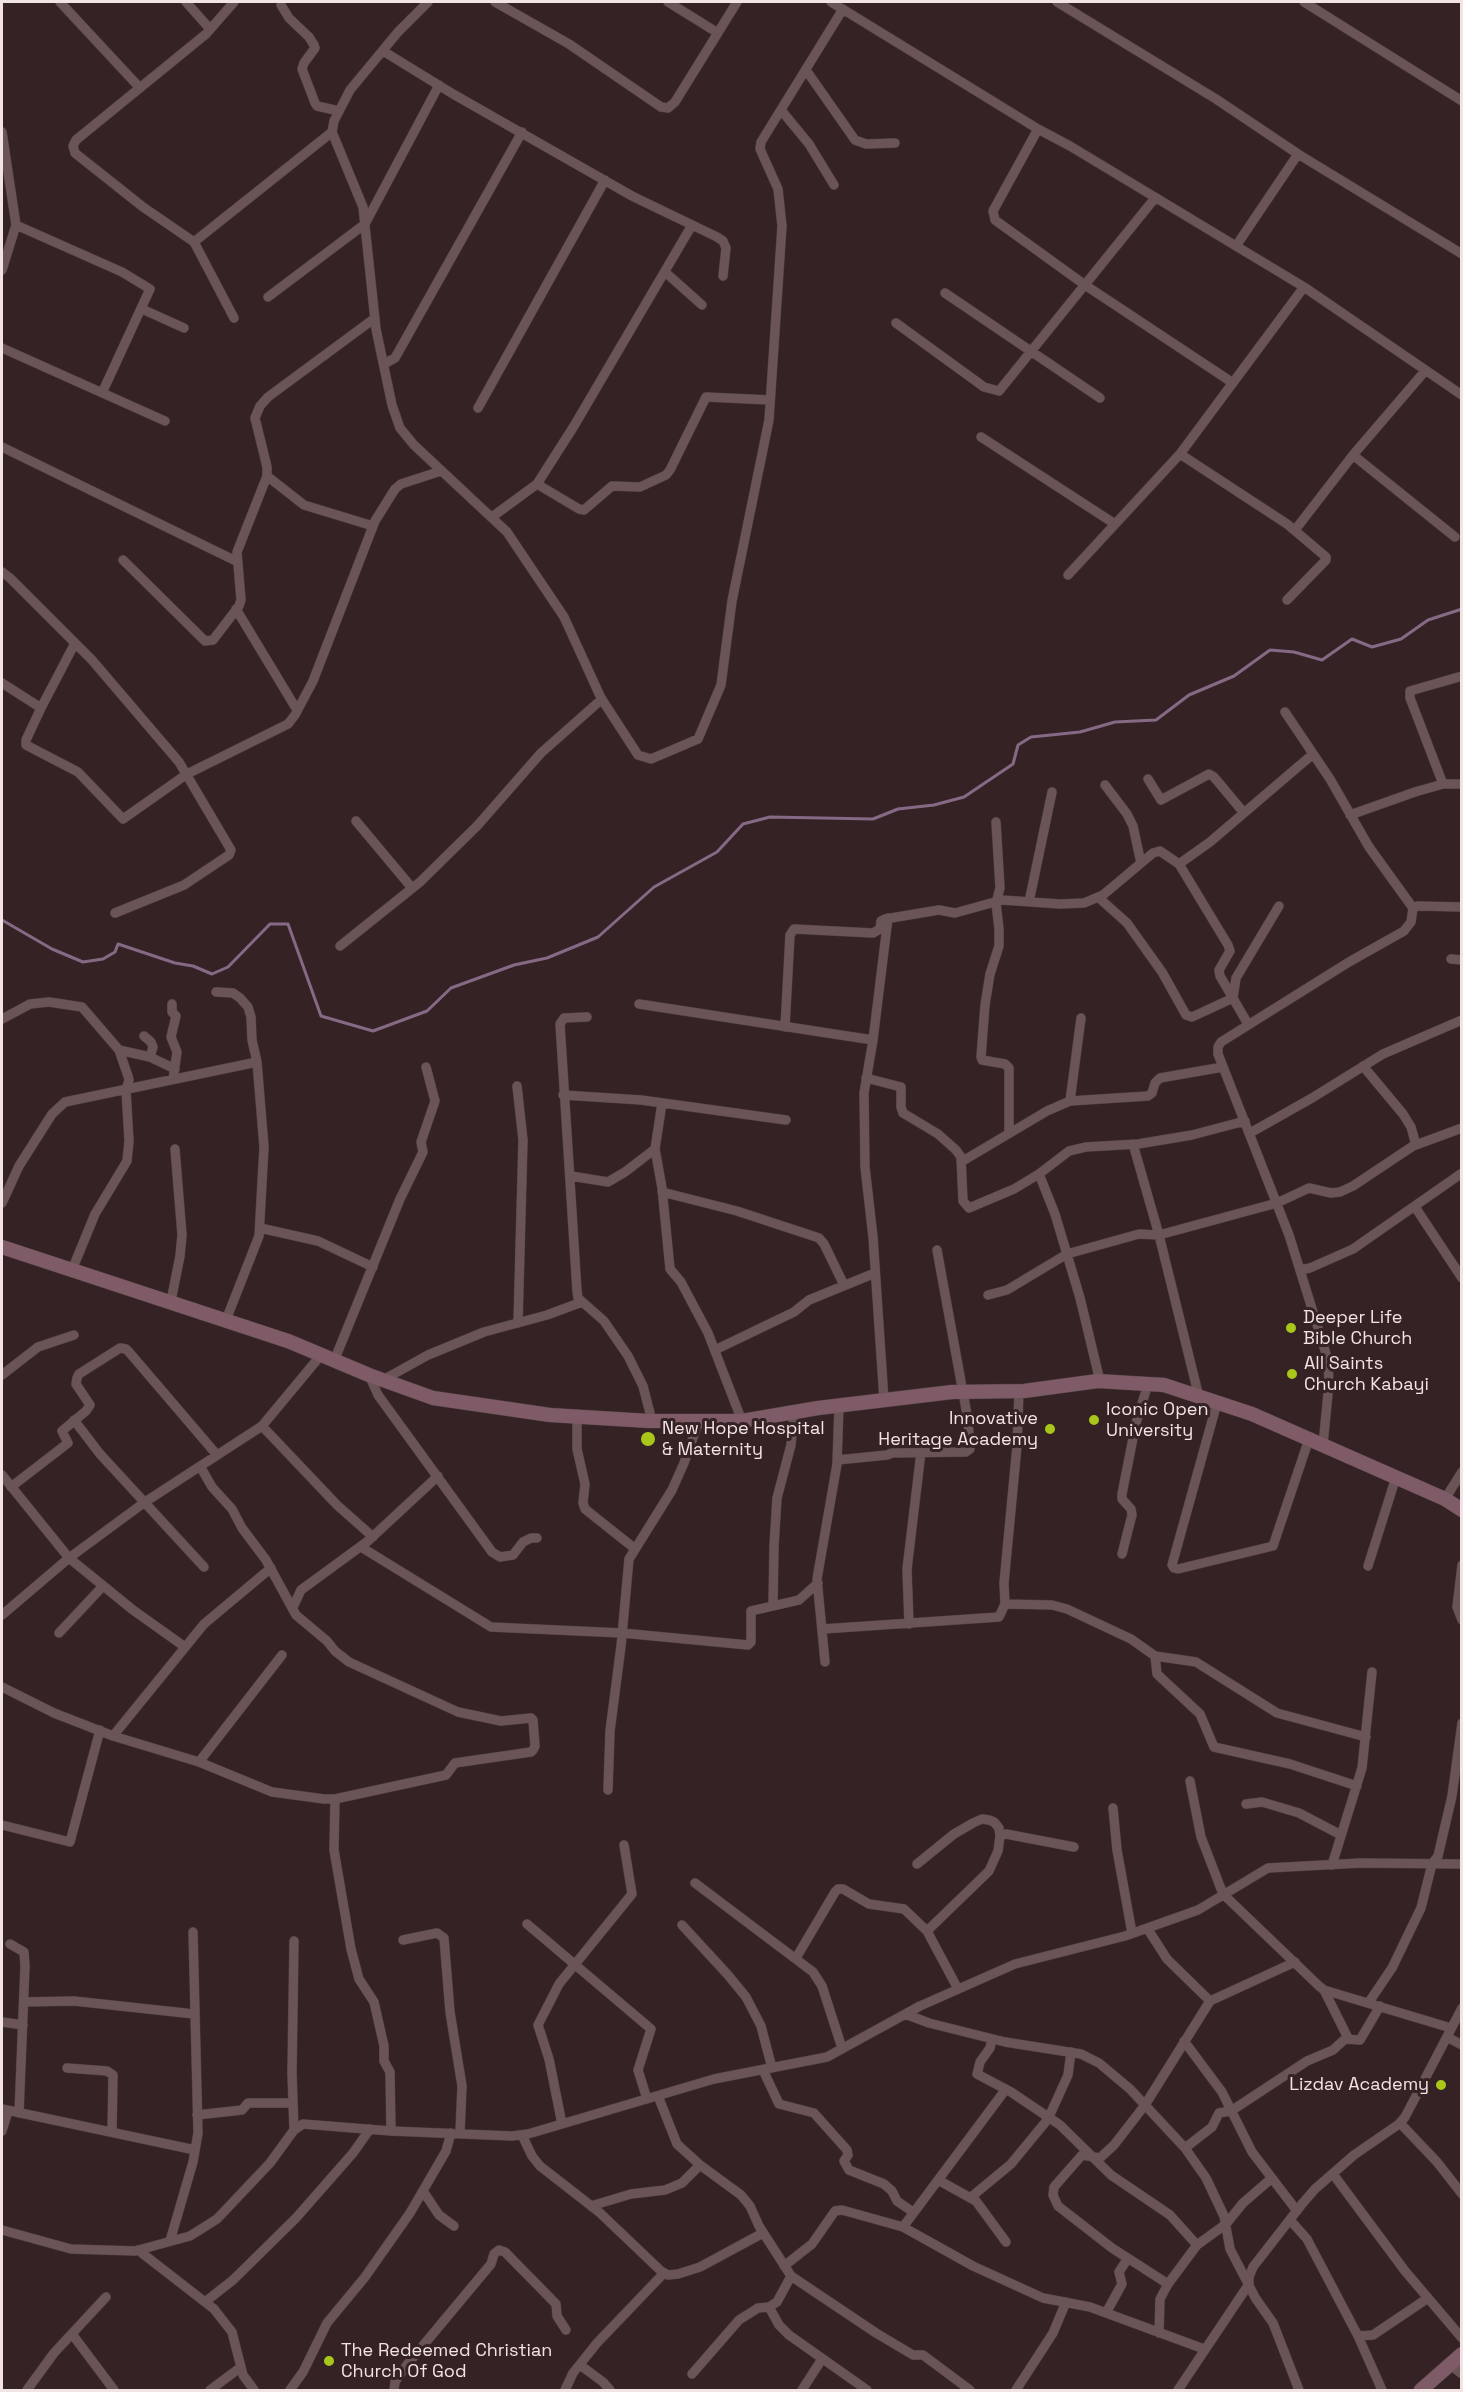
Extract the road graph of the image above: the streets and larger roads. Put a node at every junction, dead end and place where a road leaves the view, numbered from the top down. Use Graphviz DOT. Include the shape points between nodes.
graph roads {
  1 [pos="60,2"];
  2 [pos="186,2"];
  3 [pos="234,2"];
  4 [pos="428,2"];
  5 [pos="495,2"];
  6 [pos="668,2"];
  7 [pos="737,2"];
  8 [pos="831,2"];
  9 [pos="1057,2"];
  10 [pos="1304,2"];
  11 [pos="281,5"];
  12 [pos="843,9"];
  13 [pos="210,29"];
  14 [pos="718,33"];
  15 [pos="383,51"];
  16 [pos="806,70"];
  17 [pos="439,86"];
  18 [pos="140,88"];
  19 [pos="1461,101"];
  20 [pos="781,110"];
  21 [pos="339,111"];
  22 [pos="1038,129"];
  23 [pos="2,132"];
  24 [pos="332,132"];
  25 [pos="522,132"];
  26 [pos="895,143"];
  27 [pos="1298,154"];
  28 [pos="5,173"];
  29 [pos="605,180"];
  30 [pos="834,185"];
  31 [pos="1155,198"];
  32 [pos="364,224"];
  33 [pos="16,225"];
  34 [pos="692,225"];
  35 [pos="194,242"];
  36 [pos="1236,246"];
  37 [pos="1461,254"];
  38 [pos="3,257"];
  39 [pos="2,270"];
  40 [pos="665,272"];
  41 [pos="723,276"];
  42 [pos="1085,285"];
  43 [pos="1304,287"];
  44 [pos="945,293"];
  45 [pos="268,297"];
  46 [pos="702,305"];
  47 [pos="142,309"];
  48 [pos="234,318"];
  49 [pos="375,318"];
  50 [pos="896,323"];
  51 [pos="184,328"];
  52 [pos="2,348"];
  53 [pos="1030,350"];
  54 [pos="384,364"];
  55 [pos="1425,371"];
  56 [pos="1233,383"];
  57 [pos="102,393"];
  58 [pos="1461,395"];
  59 [pos="1100,398"];
  60 [pos="770,400"];
  61 [pos="478,408"];
  62 [pos="165,421"];
  63 [pos="981,437"];
  64 [pos="2,447"];
  65 [pos="1180,454"];
  66 [pos="1353,455"];
  67 [pos="441,471"];
  68 [pos="267,476"];
  69 [pos="537,484"];
  70 [pos="492,517"];
  71 [pos="1115,524"];
  72 [pos="373,526"];
  73 [pos="1294,530"];
  74 [pos="1455,537"];
  75 [pos="123,560"];
  76 [pos="236,561"];
  77 [pos="2,572"];
  78 [pos="1068,575"];
  79 [pos="1287,600"];
  80 [pos="236,609"];
  81 [pos="75,643"];
  82 [pos="1461,676"];
  83 [pos="2,683"];
  84 [pos="602,699"];
  85 [pos="41,708"];
  86 [pos="297,710"];
  87 [pos="1285,712"];
  88 [pos="1313,754"];
  89 [pos="187,774"];
  90 [pos="1149,779"];
  91 [pos="1443,784"];
  92 [pos="1461,784"];
  93 [pos="1105,785"];
  94 [pos="1052,792"];
  95 [pos="1244,813"];
  96 [pos="1350,815"];
  97 [pos="356,821"];
  98 [pos="996,822"];
  99 [pos="1141,863"];
  100 [pos="1179,864"];
  101 [pos="412,888"];
  102 [pos="1098,897"];
  103 [pos="1029,902"];
  104 [pos="996,903"];
  105 [pos="1279,906"];
  106 [pos="1461,907"];
  107 [pos="1413,908"];
  108 [pos="115,913"];
  109 [pos="888,918"];
  110 [pos="340,946"];
  111 [pos="1451,959"];
  112 [pos="1461,960"];
  113 [pos="216,993"];
  114 [pos="1233,998"];
  115 [pos="172,1004"];
  116 [pos="639,1004"];
  117 [pos="587,1017"];
  118 [pos="1081,1018"];
  119 [pos="2,1019"];
  120 [pos="1461,1020"];
  121 [pos="1248,1024"];
  122 [pos="786,1027"];
  123 [pos="144,1036"];
  124 [pos="873,1040"];
  125 [pos="119,1050"];
  126 [pos="150,1057"];
  127 [pos="257,1062"];
  128 [pos="1363,1066"];
  129 [pos="426,1067"];
  130 [pos="1223,1067"];
  131 [pos="175,1069"];
  132 [pos="866,1078"];
  133 [pos="173,1079"];
  134 [pos="517,1086"];
  135 [pos="126,1089"];
  136 [pos="563,1095"];
  137 [pos="1070,1101"];
  138 [pos="662,1103"];
  139 [pos="786,1120"];
  140 [pos="1245,1121"];
  141 [pos="1461,1128"];
  142 [pos="1009,1133"];
  143 [pos="1250,1133"];
  144 [pos="1133,1144"];
  145 [pos="1416,1145"];
  146 [pos="175,1149"];
  147 [pos="655,1149"];
  148 [pos="961,1162"];
  149 [pos="1461,1173"];
  150 [pos="1039,1174"];
  151 [pos="571,1176"];
  152 [pos="662,1192"];
  153 [pos="2,1203"];
  154 [pos="1277,1203"];
  155 [pos="1414,1207"];
  156 [pos="260,1228"];
  157 [pos="1159,1235"];
  158 [pos="2,1246"];
  159 [pos="937,1250"];
  160 [pos="1067,1254"];
  161 [pos="373,1267"];
  162 [pos="72,1270"];
  163 [pos="1300,1270"];
  164 [pos="875,1273"];
  165 [pos="1461,1278"];
  166 [pos="844,1286"];
  167 [pos="988,1295"];
  168 [pos="171,1301"];
  169 [pos="582,1302"];
  170 [pos="226,1320"];
  171 [pos="518,1323"];
  172 [pos="74,1335"];
  173 [pos="715,1350"];
  174 [pos="327,1358"];
  175 [pos="2,1375"];
  176 [pos="369,1376"];
  177 [pos="383,1380"];
  178 [pos="1100,1381"];
  179 [pos="1148,1384"];
  180 [pos="1019,1391"];
  181 [pos="962,1392"];
  182 [pos="1199,1397"];
  183 [pos="884,1400"];
  184 [pos="1217,1403"];
  185 [pos="839,1406"];
  186 [pos="794,1412"];
  187 [pos="577,1416"];
  188 [pos="74,1420"];
  189 [pos="652,1421"];
  190 [pos="699,1421"];
  191 [pos="742,1421"];
  192 [pos="262,1426"];
  193 [pos="1309,1439"];
  194 [pos="1323,1445"];
  195 [pos="921,1452"];
  196 [pos="217,1455"];
  197 [pos="837,1460"];
  198 [pos="200,1466"];
  199 [pos="1461,1472"];
  200 [pos="2,1475"];
  201 [pos="438,1476"];
  202 [pos="1396,1477"];
  203 [pos="11,1486"];
  204 [pos="1445,1499"];
  205 [pos="145,1502"];
  206 [pos="1461,1510"];
  207 [pos="373,1537"];
  208 [pos="537,1538"];
  209 [pos="361,1547"];
  210 [pos="634,1548"];
  211 [pos="1122,1554"];
  212 [pos="69,1558"];
  213 [pos="1461,1565"];
  214 [pos="1368,1566"];
  215 [pos="204,1567"];
  216 [pos="271,1568"];
  217 [pos="818,1583"];
  218 [pos="103,1586"];
  219 [pos="802,1598"];
  220 [pos="820,1604"];
  221 [pos="1005,1604"];
  222 [pos="773,1605"];
  223 [pos="292,1607"];
  224 [pos="2,1615"];
  225 [pos="1461,1620"];
  226 [pos="909,1624"];
  227 [pos="823,1629"];
  228 [pos="59,1633"];
  229 [pos="622,1633"];
  230 [pos="185,1647"];
  231 [pos="282,1655"];
  232 [pos="1155,1656"];
  233 [pos="825,1662"];
  234 [pos="1372,1672"];
  235 [pos="2,1687"];
  236 [pos="1461,1723"];
  237 [pos="100,1730"];
  238 [pos="113,1736"];
  239 [pos="1365,1737"];
  240 [pos="199,1762"];
  241 [pos="1190,1781"];
  242 [pos="1356,1786"];
  243 [pos="608,1790"];
  244 [pos="335,1799"];
  245 [pos="1246,1804"];
  246 [pos="1113,1808"];
  247 [pos="2,1826"];
  248 [pos="1341,1835"];
  249 [pos="1000,1836"];
  250 [pos="624,1845"];
  251 [pos="1074,1847"];
  252 [pos="917,1864"];
  253 [pos="1432,1864"];
  254 [pos="1461,1864"];
  255 [pos="1332,1865"];
  256 [pos="695,1883"];
  257 [pos="1223,1894"];
  258 [pos="527,1924"];
  259 [pos="682,1925"];
  260 [pos="1147,1928"];
  261 [pos="927,1931"];
  262 [pos="193,1932"];
  263 [pos="1132,1933"];
  264 [pos="403,1940"];
  265 [pos="294,1941"];
  266 [pos="10,1944"];
  267 [pos="796,1958"];
  268 [pos="1294,1962"];
  269 [pos="576,1966"];
  270 [pos="958,1989"];
  271 [pos="1324,1990"];
  272 [pos="1210,2001"];
  273 [pos="24,2002"];
  274 [pos="1369,2002"];
  275 [pos="1380,2006"];
  276 [pos="1461,2008"];
  277 [pos="194,2014"];
  278 [pos="905,2014"];
  279 [pos="2,2022"];
  280 [pos="23,2025"];
  281 [pos="1449,2032"];
  282 [pos="1348,2038"];
  283 [pos="993,2039"];
  284 [pos="1184,2041"];
  285 [pos="1461,2045"];
  286 [pos="842,2048"];
  287 [pos="1071,2052"];
  288 [pos="67,2068"];
  289 [pos="768,2069"];
  290 [pos="1006,2089"];
  291 [pos="658,2096"];
  292 [pos="647,2099"];
  293 [pos="293,2103"];
  294 [pos="1145,2105"];
  295 [pos="5,2110"];
  296 [pos="1231,2111"];
  297 [pos="19,2113"];
  298 [pos="197,2115"];
  299 [pos="1048,2119"];
  300 [pos="1400,2123"];
  301 [pos="562,2124"];
  302 [pos="370,2129"];
  303 [pos="294,2130"];
  304 [pos="2,2131"];
  305 [pos="391,2131"];
  306 [pos="112,2132"];
  307 [pos="455,2133"];
  308 [pos="522,2135"];
  309 [pos="1185,2148"];
  310 [pos="195,2150"];
  311 [pos="1095,2158"];
  312 [pos="700,2165"];
  313 [pos="1333,2174"];
  314 [pos="1272,2178"];
  315 [pos="938,2180"];
  316 [pos="423,2192"];
  317 [pos="1461,2194"];
  318 [pos="970,2198"];
  319 [pos="591,2206"];
  320 [pos="1297,2211"];
  321 [pos="913,2212"];
  322 [pos="1290,2220"];
  323 [pos="1226,2224"];
  324 [pos="454,2226"];
  325 [pos="903,2228"];
  326 [pos="2,2230"];
  327 [pos="763,2233"];
  328 [pos="170,2241"];
  329 [pos="1006,2242"];
  330 [pos="1197,2245"];
  331 [pos="138,2250"];
  332 [pos="1128,2258"];
  333 [pos="784,2266"];
  334 [pos="664,2273"];
  335 [pos="791,2276"];
  336 [pos="1168,2284"];
  337 [pos="1249,2284"];
  338 [pos="106,2297"];
  339 [pos="1428,2298"];
  340 [pos="205,2302"];
  341 [pos="1066,2302"];
  342 [pos="769,2307"];
  343 [pos="1106,2313"];
  344 [pos="566,2330"];
  345 [pos="1159,2333"];
  346 [pos="72,2334"];
  347 [pos="1358,2336"];
  348 [pos="1461,2338"];
  349 [pos="1204,2349"];
  350 [pos="1461,2354"];
  351 [pos="822,2359"];
  352 [pos="1449,2364"];
  353 [pos="580,2365"];
  354 [pos="241,2367"];
  355 [pos="692,2374"];
  356 [pos="1461,2374"];
  357 [pos="27,2391"];
  358 [pos="114,2391"];
  359 [pos="210,2391"];
  360 [pos="254,2391"];
  361 [pos="290,2391"];
  362 [pos="394,2391"];
  363 [pos="565,2391"];
  364 [pos="610,2391"];
  365 [pos="802,2391"];
  366 [pos="867,2391"];
  367 [pos="970,2391"];
  368 [pos="1016,2391"];
  369 [pos="1178,2391"];
  370 [pos="1299,2391"];
  371 [pos="1382,2391"];
  372 [pos="1421,2391"];
  1 -- 18 [label="street"];
  2 -- 13 [label="street"];
  3 -- 13 [label="street"];
  4 -- 15 [label="street"];
  5 -- 14 [label="street" via="668,108"];
  6 -- 14 [label="street"];
  7 -- 14 [label="street"];
  8 -- 12 [label="street"];
  9 -- 27 [label="street"];
  10 -- 19 [label="street"];
  11 -- 21 [label="street" via="314,45 302,69 315,103"];
  12 -- 16 [label="street"];
  12 -- 22 [label="street"];
  13 -- 18 [label="street"];
  15 -- 17 [label="street"];
  15 -- 21 [label="street" via="350,90"];
  16 -- 20 [label="street"];
  16 -- 26 [label="street" via="855,140 866,144"];
  17 -- 25 [label="street"];
  17 -- 32 [label="street"];
  18 -- 35 [label="street" via="76,140 75,153"];
  20 -- 30 [label="street" via="809,144"];
  20 -- 60 [label="street" via="760,149 778,189 782,226"];
  21 -- 24 [label="street"];
  22 -- 31 [label="street"];
  22 -- 42 [label="street" via="993,216"];
  23 -- 28 [label="street"];
  24 -- 32 [label="street" via="363,207"];
  24 -- 35 [label="street"];
  25 -- 29 [label="street"];
  25 -- 54 [label="street" via="395,358"];
  27 -- 36 [label="street"];
  27 -- 37 [label="street"];
  28 -- 33 [label="street"];
  29 -- 34 [label="street"];
  29 -- 61 [label="street"];
  31 -- 36 [label="street"];
  31 -- 42 [label="street"];
  32 -- 45 [label="street"];
  32 -- 49 [label="street"];
  33 -- 38 [label="street"];
  33 -- 47 [label="street" via="147,286 150,292"];
  34 -- 40 [label="street"];
  34 -- 41 [label="street" via="723,241"];
  35 -- 48 [label="street"];
  36 -- 43 [label="street"];
  38 -- 39 [label="street"];
  40 -- 46 [label="street"];
  40 -- 69 [label="street"];
  42 -- 53 [label="street"];
  42 -- 56 [label="street"];
  43 -- 55 [label="street"];
  43 -- 56 [label="street"];
  44 -- 53 [label="street"];
  47 -- 51 [label="street"];
  47 -- 57 [label="street"];
  49 -- 54 [label="street"];
  49 -- 68 [label="street" via="260,406 255,418"];
  50 -- 53 [label="street" via="984,387 999,391"];
  52 -- 57 [label="street"];
  53 -- 59 [label="street"];
  54 -- 67 [label="street" via="400,428"];
  55 -- 58 [label="street"];
  55 -- 66 [label="street"];
  56 -- 65 [label="street"];
  57 -- 62 [label="street"];
  60 -- 69 [label="street" via="706,397 666,475 640,487 612,486 584,510"];
  60 -- 84 [label="street" via="732,601 721,685 702,734 691,743 651,759 644,758 638,755"];
  63 -- 71 [label="street"];
  64 -- 76 [label="street"];
  65 -- 71 [label="street"];
  65 -- 73 [label="street"];
  66 -- 73 [label="street"];
  66 -- 74 [label="street"];
  67 -- 70 [label="street"];
  67 -- 72 [label="street" via="401,484"];
  68 -- 72 [label="street" via="304,505"];
  68 -- 76 [label="street"];
  69 -- 70 [label="street"];
  70 -- 84 [label="street" via="507,532 564,617"];
  71 -- 78 [label="street"];
  72 -- 86 [label="street" via="313,681"];
  73 -- 79 [label="street" via="1326,560"];
  75 -- 80 [label="street" via="206,641 213,640"];
  76 -- 80 [label="street" via="241,600"];
  77 -- 81 [label="street"];
  80 -- 86 [label="street"];
  81 -- 85 [label="street"];
  81 -- 89 [label="street"];
  82 -- 91 [label="street" via="1410,691"];
  83 -- 85 [label="street"];
  84 -- 101 [label="street" via="540,753 477,826"];
  85 -- 89 [label="street" via="26,746 78,772 121,818"];
  86 -- 89 [label="street" via="288,724"];
  87 -- 88 [label="street"];
  88 -- 95 [label="street"];
  88 -- 96 [label="street"];
  89 -- 108 [label="street" via="230,847 229,855 184,885"];
  90 -- 95 [label="street" via="1161,800 1209,774"];
  91 -- 92 [label="street"];
  91 -- 96 [label="street"];
  93 -- 99 [label="street" via="1133,826"];
  94 -- 103 [label="street"];
  95 -- 100 [label="street"];
  96 -- 107 [label="street"];
  97 -- 101 [label="street"];
  98 -- 104 [label="street" via="1000,888"];
  99 -- 100 [label="street" via="1160,850"];
  99 -- 102 [label="street"];
  100 -- 114 [label="street" via="1228,945 1230,951 1219,970"];
  101 -- 110 [label="street"];
  102 -- 103 [label="street" via="1084,903"];
  102 -- 114 [label="street" via="1127,923 1162,972 1186,1015 1192,1017"];
  103 -- 104 [label="street"];
  104 -- 109 [label="street" via="954,913 939,910"];
  104 -- 142 [label="street" via="999,946 985,1005 981,1057 1009,1068"];
  105 -- 114 [label="street" via="1236,978"];
  106 -- 107 [label="street"];
  107 -- 121 [label="street" via="1411,922 1404,931"];
  109 -- 122 [label="street" via="873,933 791,931"];
  109 -- 124 [label="street"];
  111 -- 112 [label="street"];
  113 -- 127 [label="street" via="233,993 248,1007"];
  114 -- 121 [label="street"];
  115 -- 131 [label="street" via="176,1016 171,1037 177,1052"];
  116 -- 122 [label="street"];
  117 -- 136 [label="street" via="561,1020"];
  118 -- 137 [label="street"];
  119 -- 125 [label="street" via="30,1004 49,1002 82,1007"];
  120 -- 128 [label="street"];
  121 -- 130 [label="street" via="1221,1042 1218,1054"];
  122 -- 124 [label="street"];
  123 -- 126 [label="street" via="153,1047"];
  124 -- 132 [label="street"];
  125 -- 126 [label="street"];
  125 -- 135 [label="street" via="129,1080"];
  126 -- 131 [label="street"];
  127 -- 133 [label="street"];
  127 -- 156 [label="street" via="264,1147"];
  128 -- 143 [label="street"];
  128 -- 145 [label="street" via="1403,1114"];
  129 -- 161 [label="street" via="435,1101 421,1142 423,1152"];
  130 -- 137 [label="street" via="1160,1078 1148,1096"];
  130 -- 140 [label="street"];
  131 -- 133 [label="street"];
  132 -- 148 [label="street" via="901,1088 903,1113 938,1134 956,1150"];
  132 -- 164 [label="street" via="865,1167"];
  133 -- 135 [label="street"];
  134 -- 171 [label="street" via="523,1140"];
  135 -- 153 [label="street" via="65,1102 59,1107 19,1166"];
  135 -- 162 [label="street" via="127,1161 95,1215"];
  136 -- 138 [label="street"];
  136 -- 151 [label="street"];
  137 -- 142 [label="street"];
  138 -- 139 [label="street"];
  138 -- 147 [label="street"];
  140 -- 143 [label="street"];
  140 -- 144 [label="street" via="1192,1135"];
  141 -- 145 [label="street"];
  142 -- 148 [label="street"];
  143 -- 154 [label="street"];
  144 -- 150 [label="street" via="1069,1151"];
  144 -- 157 [label="street"];
  145 -- 154 [label="street" via="1340,1192 1309,1188"];
  146 -- 168 [label="street" via="182,1235"];
  147 -- 151 [label="street" via="608,1182"];
  147 -- 152 [label="street"];
  148 -- 150 [label="street" via="963,1201 969,1208"];
  149 -- 155 [label="street"];
  150 -- 160 [label="street"];
  151 -- 169 [label="street" via="576,1291"];
  152 -- 166 [label="street" via="819,1238"];
  152 -- 173 [label="street" via="670,1269 681,1282"];
  154 -- 157 [label="street"];
  154 -- 163 [label="street"];
  155 -- 163 [label="street" via="1353,1249"];
  155 -- 165 [label="street"];
  156 -- 161 [label="street" via="318,1241"];
  156 -- 170 [label="street"];
  157 -- 160 [label="street" via="1139,1234"];
  157 -- 182 [label="street"];
  158 -- 162 [label="street"];
  159 -- 181 [label="street"];
  160 -- 167 [label="street" via="1007,1290"];
  160 -- 178 [label="street"];
  161 -- 174 [label="street"];
  162 -- 168 [label="street"];
  163 -- 194 [label="street" via="1328,1360"];
  164 -- 166 [label="street"];
  164 -- 183 [label="street"];
  166 -- 173 [label="street" via="809,1300 794,1312"];
  168 -- 170 [label="street"];
  169 -- 171 [label="street"];
  169 -- 189 [label="street" via="604,1321 627,1356 643,1386"];
  170 -- 174 [label="street"];
  171 -- 177 [label="street" via="428,1354"];
  172 -- 175 [label="street" via="38,1347"];
  173 -- 191 [label="street"];
  174 -- 176 [label="street"];
  174 -- 192 [label="street"];
  176 -- 177 [label="street"];
  176 -- 201 [label="street" via="378,1395"];
  177 -- 187 [label="street" via="433,1398"];
  178 -- 179 [label="street"];
  178 -- 180 [label="street"];
  179 -- 182 [label="street"];
  179 -- 211 [label="street" via="1122,1494 1132,1515"];
  180 -- 181 [label="street"];
  180 -- 221 [label="street"];
  181 -- 183 [label="street"];
  181 -- 195 [label="street" via="970,1449"];
  182 -- 184 [label="street"];
  183 -- 185 [label="street"];
  184 -- 193 [label="street"];
  184 -- 193 [label="street" via="1174,1568 1273,1546"];
  185 -- 186 [label="street"];
  185 -- 197 [label="street"];
  186 -- 191 [label="street"];
  186 -- 222 [label="street" via="791,1445 777,1498"];
  187 -- 189 [label="street"];
  187 -- 210 [label="street" via="585,1509"];
  188 -- 196 [label="street" via="90,1405 76,1378 120,1348 126,1349"];
  188 -- 203 [label="street" via="62,1431 68,1443"];
  188 -- 205 [label="street"];
  189 -- 190 [label="street"];
  190 -- 191 [label="street"];
  190 -- 210 [label="street" via="672,1490"];
  192 -- 196 [label="street"];
  192 -- 207 [label="street"];
  193 -- 194 [label="street"];
  194 -- 202 [label="street"];
  195 -- 197 [label="street"];
  195 -- 226 [label="street" via="907,1569"];
  196 -- 198 [label="street"];
  197 -- 217 [label="street"];
  198 -- 205 [label="street"];
  198 -- 216 [label="street"];
  199 -- 204 [label="street"];
  200 -- 203 [label="street"];
  201 -- 207 [label="street"];
  201 -- 208 [label="street" via="492,1552 500,1557 513,1555 523,1542"];
  202 -- 204 [label="street"];
  202 -- 214 [label="street"];
  203 -- 212 [label="street"];
  204 -- 206 [label="street"];
  205 -- 212 [label="street"];
  205 -- 215 [label="street"];
  207 -- 209 [label="street"];
  209 -- 223 [label="street" via="301,1590"];
  209 -- 229 [label="street" via="491,1627"];
  210 -- 229 [label="street" via="629,1559"];
  212 -- 218 [label="street"];
  212 -- 224 [label="street"];
  213 -- 225 [label="street" via="1457,1607"];
  216 -- 223 [label="street"];
  216 -- 230 [label="street" via="204,1624"];
  217 -- 219 [label="street"];
  217 -- 220 [label="street"];
  218 -- 228 [label="street"];
  218 -- 230 [label="street"];
  219 -- 220 [label="street"];
  219 -- 222 [label="street"];
  220 -- 227 [label="street"];
  221 -- 226 [label="street" via="995,1619"];
  221 -- 232 [label="street" via="1052,1605 1067,1610 1131,1639"];
  222 -- 229 [label="street" via="750,1612 748,1645"];
  223 -- 244 [label="street" via="301,1620 349,1662 413,1693 458,1712 501,1720 533,1720 535,1746 531,1752 455,1763 446,1775"];
  226 -- 227 [label="street"];
  227 -- 233 [label="street"];
  229 -- 243 [label="street" via="610,1731"];
  230 -- 238 [label="street"];
  231 -- 240 [label="street"];
  232 -- 239 [label="street" via="1196,1662 1277,1713"];
  232 -- 242 [label="street" via="1157,1674 1200,1714 1214,1747 1290,1764"];
  234 -- 239 [label="street"];
  235 -- 237 [label="street"];
  236 -- 253 [label="street" via="1452,1796 1438,1856"];
  237 -- 238 [label="street"];
  237 -- 247 [label="street" via="72,1840"];
  238 -- 240 [label="street"];
  239 -- 242 [label="street"];
  240 -- 244 [label="street" via="272,1792"];
  241 -- 257 [label="street" via="1201,1838"];
  242 -- 248 [label="street"];
  244 -- 305 [label="street" via="334,1850 351,1949 359,1979 374,2002 384,2061 390,2072"];
  245 -- 248 [label="street" via="1262,1802 1299,1813"];
  246 -- 263 [label="street"];
  248 -- 255 [label="street"];
  249 -- 251 [label="street"];
  249 -- 252 [label="street" via="994,1822 982,1819 954,1834"];
  249 -- 261 [label="street" via="989,1871"];
  250 -- 269 [label="street" via="632,1894"];
  253 -- 254 [label="street"];
  253 -- 255 [label="street"];
  253 -- 274 [label="street" via="1415,1923"];
  255 -- 257 [label="street" via="1268,1868"];
  256 -- 267 [label="street"];
  257 -- 260 [label="street" via="1198,1910"];
  257 -- 268 [label="street"];
  258 -- 269 [label="street"];
  259 -- 289 [label="street" via="746,1998 761,2026"];
  260 -- 263 [label="street"];
  260 -- 272 [label="street" via="1167,1959"];
  261 -- 267 [label="street" via="904,1909 869,1904 838,1888"];
  261 -- 270 [label="street"];
  262 -- 277 [label="street"];
  263 -- 270 [label="street" via="1015,1964"];
  264 -- 307 [label="street" via="436,1933 444,1938 462,2086"];
  265 -- 293 [label="street"];
  266 -- 273 [label="street" via="24,1952"];
  267 -- 286 [label="street" via="822,1986"];
  268 -- 271 [label="street"];
  268 -- 272 [label="street"];
  269 -- 292 [label="street" via="651,2029 638,2070"];
  269 -- 301 [label="street" via="559,1984 537,2027 548,2053"];
  270 -- 278 [label="street"];
  271 -- 274 [label="street"];
  271 -- 282 [label="street"];
  272 -- 284 [label="street"];
  273 -- 277 [label="street" via="74,2001"];
  273 -- 280 [label="street"];
  274 -- 275 [label="street"];
  275 -- 281 [label="street"];
  275 -- 282 [label="street" via="1360,2040"];
  276 -- 281 [label="street"];
  277 -- 298 [label="street"];
  278 -- 283 [label="street"];
  278 -- 286 [label="street"];
  279 -- 280 [label="street"];
  280 -- 297 [label="street"];
  281 -- 285 [label="street"];
  281 -- 300 [label="street"];
  282 -- 296 [label="street"];
  283 -- 287 [label="street"];
  283 -- 290 [label="street" via="976,2072"];
  284 -- 294 [label="street"];
  284 -- 296 [label="street" via="1222,2092"];
  286 -- 289 [label="street" via="827,2056"];
  287 -- 294 [label="street" via="1099,2063"];
  287 -- 299 [label="street" via="1068,2075"];
  288 -- 306 [label="street" via="107,2071 113,2075"];
  289 -- 291 [label="street" via="714,2079"];
  289 -- 321 [label="street" via="779,2104 814,2113 847,2150 844,2162 849,2170 884,2184 897,2201"];
  290 -- 299 [label="street"];
  290 -- 315 [label="street"];
  291 -- 292 [label="street"];
  291 -- 312 [label="street" via="677,2144"];
  292 -- 301 [label="street"];
  293 -- 298 [label="street" via="248,2103 242,2110"];
  293 -- 303 [label="street"];
  294 -- 309 [label="street"];
  294 -- 311 [label="street" via="1114,2145"];
  295 -- 297 [label="street"];
  295 -- 304 [label="street"];
  296 -- 309 [label="street" via="1220,2113 1212,2127"];
  296 -- 314 [label="street"];
  297 -- 306 [label="street"];
  298 -- 310 [label="street"];
  299 -- 311 [label="street" via="1060,2125"];
  299 -- 318 [label="street" via="1011,2164"];
  300 -- 313 [label="street"];
  300 -- 317 [label="street"];
  301 -- 308 [label="street"];
  302 -- 303 [label="street" via="303,2124"];
  302 -- 305 [label="street"];
  302 -- 340 [label="street" via="296,2218"];
  303 -- 328 [label="street" via="270,2163 217,2219 190,2236"];
  305 -- 307 [label="street"];
  306 -- 310 [label="street"];
  307 -- 308 [label="street"];
  307 -- 316 [label="street"];
  308 -- 319 [label="street" via="540,2166"];
  309 -- 323 [label="street" via="1206,2178"];
  310 -- 328 [label="street"];
  311 -- 330 [label="street" via="1111,2175 1170,2215"];
  311 -- 332 [label="street" via="1082,2156 1054,2187 1053,2195 1059,2206"];
  312 -- 319 [label="street" via="682,2182 665,2190 631,2194"];
  312 -- 327 [label="street" via="741,2195"];
  313 -- 320 [label="street"];
  313 -- 339 [label="street"];
  314 -- 320 [label="street"];
  314 -- 323 [label="street"];
  315 -- 318 [label="street"];
  315 -- 321 [label="street"];
  316 -- 324 [label="street" via="439,2215"];
  316 -- 361 [label="street" via="365,2277 327,2323"];
  318 -- 329 [label="street" via="984,2210"];
  319 -- 334 [label="street"];
  320 -- 322 [label="street"];
  321 -- 325 [label="street"];
  322 -- 337 [label="street" via="1253,2267"];
  322 -- 347 [label="street" via="1306,2239"];
  323 -- 330 [label="street"];
  323 -- 337 [label="street" via="1230,2249"];
  325 -- 333 [label="street" via="835,2211 812,2244"];
  325 -- 341 [label="street" via="1043,2298"];
  326 -- 331 [label="street" via="71,2249"];
  327 -- 333 [label="street"];
  327 -- 334 [label="street" via="700,2267 678,2274"];
  328 -- 331 [label="street"];
  330 -- 336 [label="street"];
  331 -- 340 [label="street"];
  332 -- 336 [label="street"];
  332 -- 343 [label="street" via="1119,2272 1122,2284"];
  333 -- 335 [label="street"];
  334 -- 353 [label="street"];
  335 -- 342 [label="street" via="782,2295"];
  335 -- 367 [label="street" via="876,2334 913,2355 923,2355"];
  336 -- 345 [label="street" via="1160,2299"];
  337 -- 349 [label="street"];
  337 -- 370 [label="street" via="1273,2323"];
  338 -- 346 [label="street"];
  339 -- 347 [label="street" via="1373,2335"];
  339 -- 348 [label="street"];
  340 -- 354 [label="street" via="232,2332"];
  341 -- 343 [label="street"];
  341 -- 368 [label="street" via="1053,2333"];
  342 -- 351 [label="street" via="789,2335"];
  342 -- 355 [label="street" via="758,2307 740,2320"];
  343 -- 345 [label="street"];
  344 -- 362 [label="street" via="557,2316 556,2304 506,2252 499,2250 406,2366"];
  345 -- 349 [label="street"];
  346 -- 357 [label="street"];
  346 -- 358 [label="street"];
  347 -- 371 [label="street"];
  349 -- 369 [label="street"];
  350 -- 352 [label="street"];
  351 -- 365 [label="street"];
  351 -- 366 [label="street"];
  352 -- 356 [label="street"];
  352 -- 372 [label="street"];
  353 -- 363 [label="street"];
  353 -- 364 [label="street"];
  354 -- 359 [label="street"];
  354 -- 360 [label="street"];
}
